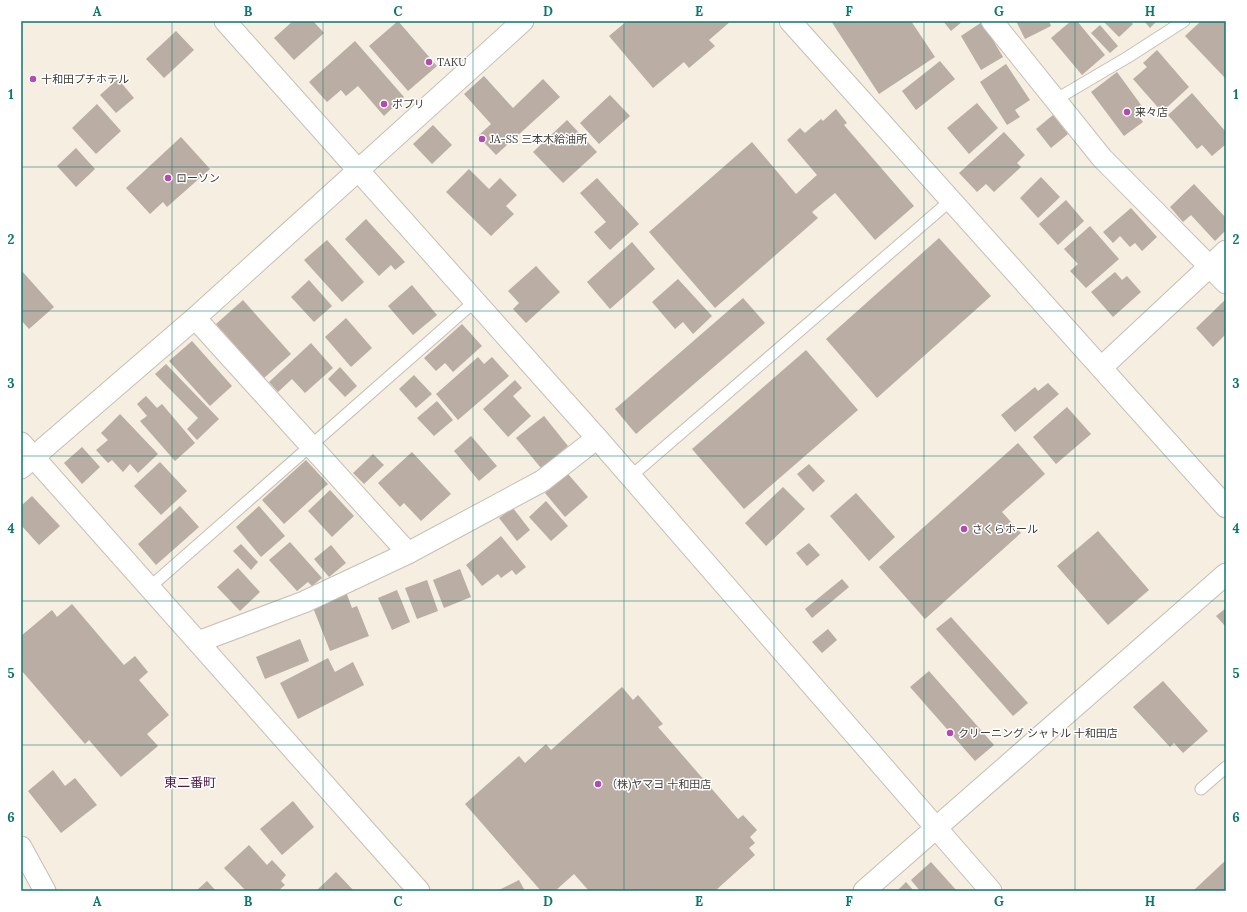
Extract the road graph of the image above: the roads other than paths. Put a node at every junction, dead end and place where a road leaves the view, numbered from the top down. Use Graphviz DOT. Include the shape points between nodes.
graph roads {
  1 [pos="225,21"];
  2 [pos="523,21"];
  3 [pos="790,21"];
  4 [pos="992,21"];
  5 [pos="1184,21"];
  6 [pos="1055,100"];
  7 [pos="357,170"];
  8 [pos="950,201"];
  9 [pos="1226,251"];
  10 [pos="1209,265"];
  11 [pos="1226,283"];
  12 [pos="474,302"];
  13 [pos="195,318"];
  14 [pos="1102,367"];
  15 [pos="597,438"];
  16 [pos="311,446"];
  17 [pos="25,456"];
  18 [pos="630,477"];
  19 [pos="1226,507"];
  20 [pos="408,553"];
  21 [pos="1226,574"];
  22 [pos="150,587"];
  23 [pos="198,642"];
  24 [pos="1226,767"];
  25 [pos="1201,789"];
  26 [pos="935,828"];
  27 [pos="21,847"];
  28 [pos="45,891"];
  29 [pos="419,891"];
  30 [pos="864,891"];
  31 [pos="991,891"];
  1 -- 7 [label="street"];
  2 -- 7 [label="street"];
  3 -- 8 [label="street"];
  4 -- 6 [label="street"];
  5 -- 6 [label="lane"];
  6 -- 10 [label="street" via="1102,158"];
  7 -- 12 [label="street"];
  7 -- 13 [label="street"];
  8 -- 14 [label="street"];
  8 -- 18 [label="lane"];
  9 -- 10 [label="street"];
  10 -- 11 [label="street"];
  10 -- 14 [label="street"];
  12 -- 15 [label="street"];
  12 -- 16 [label="lane"];
  13 -- 16 [label="street"];
  13 -- 17 [label="street"];
  14 -- 19 [label="street"];
  15 -- 18 [label="street"];
  15 -- 20 [label="street" via="542,481"];
  16 -- 20 [label="street"];
  16 -- 22 [label="lane"];
  17 -- 22 [label="street"];
  18 -- 26 [label="street"];
  20 -- 23 [label="street" via="304,602"];
  21 -- 26 [label="street"];
  22 -- 23 [label="street"];
  23 -- 29 [label="street"];
  24 -- 25 [label="lane"];
  26 -- 30 [label="street"];
  26 -- 31 [label="street"];
  27 -- 28 [label="street"];
}
